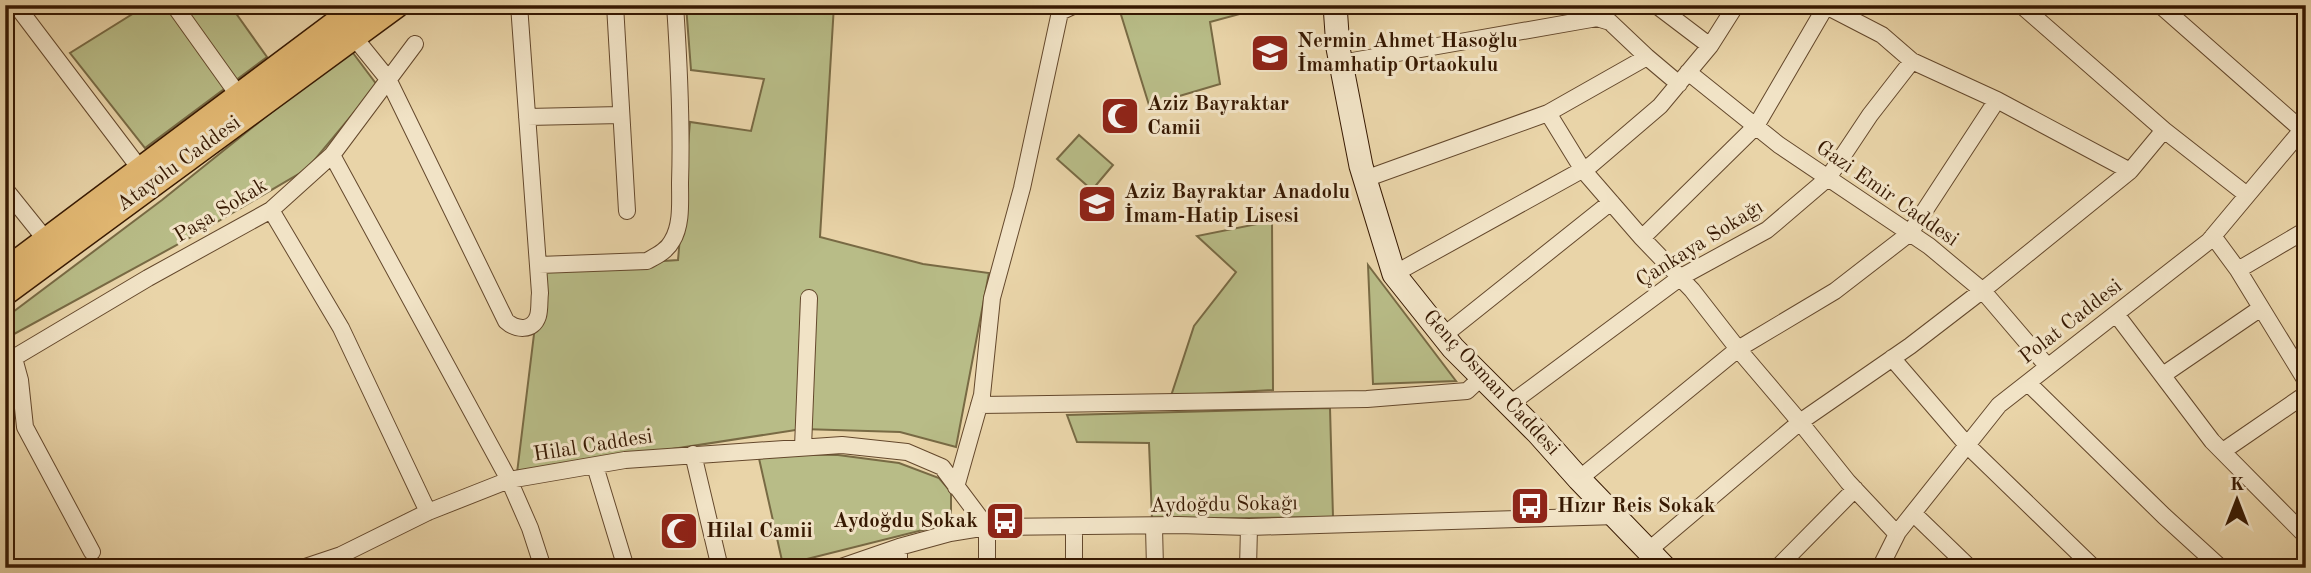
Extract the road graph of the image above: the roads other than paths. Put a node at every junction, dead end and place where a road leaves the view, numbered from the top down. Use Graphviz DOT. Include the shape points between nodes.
graph roads {
  1 [pos="16,5"];
  2 [pos="174,5"];
  3 [pos="397,5"];
  4 [pos="519,5"];
  5 [pos="615,5"];
  6 [pos="675,5"];
  7 [pos="1335,5"];
  8 [pos="1656,5"];
  9 [pos="1736,5"];
  10 [pos="2021,5"];
  11 [pos="2160,5"];
  12 [pos="1825,6"];
  13 [pos="1064,8"];
  14 [pos="346,17"];
  15 [pos="415,44"];
  16 [pos="1710,46"];
  17 [pos="1647,57"];
  18 [pos="1912,61"];
  19 [pos="1341,63"];
  20 [pos="1684,78"];
  21 [pos="388,79"];
  22 [pos="239,96"];
  23 [pos="1997,100"];
  24 [pos="1548,113"];
  25 [pos="621,115"];
  26 [pos="527,117"];
  27 [pos="1756,126"];
  28 [pos="2304,127"];
  29 [pos="2164,130"];
  30 [pos="332,155"];
  31 [pos="141,170"];
  32 [pos="1583,170"];
  33 [pos="2130,170"];
  34 [pos="1828,178"];
  35 [pos="1365,179"];
  36 [pos="5,189"];
  37 [pos="2247,195"];
  38 [pos="1611,201"];
  39 [pos="271,210"];
  40 [pos="626,211"];
  41 [pos="2306,230"];
  42 [pos="1910,233"];
  43 [pos="2213,236"];
  44 [pos="1642,238"];
  45 [pos="46,240"];
  46 [pos="539,265"];
  47 [pos="2238,270"];
  48 [pos="5,271"];
  49 [pos="1394,274"];
  50 [pos="1681,276"];
  51 [pos="1983,290"];
  52 [pos="5,292"];
  53 [pos="809,298"];
  54 [pos="2261,309"];
  55 [pos="2116,314"];
  56 [pos="1443,336"];
  57 [pos="1738,349"];
  58 [pos="1892,358"];
  59 [pos="10,360"];
  60 [pos="2048,367"];
  61 [pos="2163,375"];
  62 [pos="1482,377"];
  63 [pos="2306,381"];
  64 [pos="2028,383"];
  65 [pos="2306,394"];
  66 [pos="1510,404"];
  67 [pos="979,405"];
  68 [pos="1800,422"];
  69 [pos="1967,445"];
  70 [pos="803,447"];
  71 [pos="2223,451"];
  72 [pos="693,454"];
  73 [pos="596,466"];
  74 [pos="1579,479"];
  75 [pos="509,480"];
  76 [pos="956,487"];
  77 [pos="1855,489"];
  78 [pos="428,512"];
  79 [pos="1913,513"];
  80 [pos="1617,516"];
  81 [pos="986,527"];
  82 [pos="1074,527"];
  83 [pos="1154,527"];
  84 [pos="1249,527"];
  85 [pos="1897,534"];
  86 [pos="2306,536"];
  87 [pos="899,547"];
  88 [pos="1649,550"];
  89 [pos="92,552"];
  90 [pos="341,561"];
  91 [pos="302,568"];
  92 [pos="543,568"];
  93 [pos="626,568"];
  94 [pos="720,568"];
  95 [pos="838,568"];
  96 [pos="899,568"];
  97 [pos="987,568"];
  98 [pos="1074,568"];
  99 [pos="1155,568"];
  100 [pos="1248,568"];
  101 [pos="1665,568"];
  102 [pos="1777,568"];
  103 [pos="1880,568"];
  104 [pos="1970,568"];
  105 [pos="2094,568"];
  106 [pos="2221,568"];
  1 -- 31 [label="street"];
  2 -- 22 [label="street"];
  3 -- 14 [label="main road, Atayolu Caddesi"];
  4 -- 26 [label="street"];
  5 -- 25 [label="street"];
  6 -- 46 [label="street" via="681,153 679,218 672,242 647,261"];
  7 -- 19 [label="street, Genç Osman Caddesi"];
  8 -- 16 [label="street"];
  9 -- 16 [label="street"];
  10 -- 29 [label="street"];
  11 -- 28 [label="street"];
  12 -- 18 [label="street" via="1882,35"];
  12 -- 27 [label="street"];
  13 -- 67 [label="street" via="992,298"];
  14 -- 21 [label="street"];
  14 -- 22 [label="main road, Atayolu Caddesi"];
  14 -- 52 [label="main road, Atayolu Caddesi"];
  15 -- 21 [label="street, Paşa Sokak"];
  16 -- 20 [label="street"];
  17 -- 19 [label="street, Gazi Emir Caddesi" via="1609,22 1597,18"];
  17 -- 20 [label="street, Gazi Emir Caddesi"];
  17 -- 24 [label="street"];
  18 -- 23 [label="street"];
  18 -- 34 [label="street, Çankaya Sokağı"];
  19 -- 35 [label="street, Genç Osman Caddesi"];
  20 -- 27 [label="street, Gazi Emir Caddesi"];
  20 -- 32 [label="street" via="1660,106"];
  21 -- 30 [label="street, Paşa Sokak"];
  21 -- 46 [label="street" via="506,321 513,327 522,329 538,316"];
  22 -- 31 [label="main road, Atayolu Caddesi"];
  23 -- 33 [label="street"];
  23 -- 42 [label="street"];
  24 -- 32 [label="street"];
  24 -- 35 [label="street"];
  25 -- 26 [label="street"];
  25 -- 40 [label="street"];
  26 -- 46 [label="street"];
  27 -- 34 [label="street, Gazi Emir Caddesi"];
  27 -- 44 [label="street"];
  28 -- 37 [label="street, Polat Caddesi"];
  29 -- 33 [label="street"];
  29 -- 37 [label="street"];
  30 -- 39 [label="street, Paşa Sokak"];
  30 -- 75 [label="street"];
  31 -- 45 [label="main road, Atayolu Caddesi"];
  32 -- 38 [label="street"];
  32 -- 49 [label="street"];
  33 -- 51 [label="street"];
  34 -- 42 [label="street, Gazi Emir Caddesi"];
  34 -- 50 [label="street, Çankaya Sokağı" via="1767,230"];
  35 -- 49 [label="street, Genç Osman Caddesi"];
  36 -- 45 [label="street"];
  37 -- 43 [label="street, Polat Caddesi"];
  38 -- 44 [label="street"];
  38 -- 56 [label="street"];
  39 -- 59 [label="street, Paşa Sokak"];
  39 -- 78 [label="street" via="341,328"];
  41 -- 47 [label="street"];
  42 -- 51 [label="street, Gazi Emir Caddesi"];
  42 -- 57 [label="street" via="1835,291"];
  43 -- 47 [label="street"];
  43 -- 55 [label="street, Polat Caddesi"];
  44 -- 50 [label="street"];
  45 -- 48 [label="main road, Atayolu Caddesi"];
  47 -- 54 [label="street"];
  49 -- 56 [label="street, Genç Osman Caddesi"];
  50 -- 57 [label="street"];
  50 -- 66 [label="street, Çankaya Sokağı"];
  51 -- 58 [label="street"];
  51 -- 60 [label="street, Gazi Emir Caddesi"];
  53 -- 70 [label="street"];
  54 -- 61 [label="street"];
  54 -- 63 [label="street"];
  55 -- 60 [label="street, Polat Caddesi"];
  55 -- 61 [label="street"];
  56 -- 62 [label="street, Genç Osman Caddesi"];
  57 -- 68 [label="street"];
  57 -- 74 [label="street"];
  58 -- 68 [label="street"];
  58 -- 69 [label="street"];
  59 -- 89 [label="street" via="20,380 25,427"];
  60 -- 64 [label="street, Polat Caddesi"];
  61 -- 71 [label="street"];
  62 -- 66 [label="street, Genç Osman Caddesi"];
  62 -- 67 [label="street" via="1467,391 1367,399"];
  64 -- 69 [label="street, Polat Caddesi" via="2000,405"];
  64 -- 106 [label="street"];
  65 -- 71 [label="street"];
  66 -- 74 [label="street, Genç Osman Caddesi"];
  67 -- 76 [label="street"];
  68 -- 77 [label="street"];
  68 -- 88 [label="street"];
  69 -- 79 [label="street, Polat Caddesi"];
  69 -- 105 [label="street"];
  70 -- 72 [label="street, Hilal Caddesi"];
  70 -- 76 [label="street, Hilal Caddesi" via="842,445 907,452 942,467"];
  71 -- 86 [label="street"];
  72 -- 73 [label="street, Hilal Caddesi"];
  72 -- 94 [label="street"];
  73 -- 75 [label="street, Hilal Caddesi"];
  73 -- 93 [label="street"];
  74 -- 80 [label="street, Genç Osman Caddesi"];
  75 -- 78 [label="street, Hilal Caddesi"];
  75 -- 92 [label="street"];
  76 -- 81 [label="street, Hilal Caddesi"];
  77 -- 85 [label="street"];
  77 -- 102 [label="street"];
  78 -- 90 [label="street, Hilal Caddesi"];
  79 -- 85 [label="street, Polat Caddesi"];
  79 -- 104 [label="street"];
  80 -- 84 [label="street, Aydoğdu Sokağı"];
  80 -- 88 [label="street, Genç Osman Caddesi"];
  81 -- 82 [label="street, Aydoğdu Sokağı"];
  81 -- 87 [label="street, Aydoğdu Sokağı"];
  81 -- 97 [label="street"];
  82 -- 83 [label="street, Aydoğdu Sokağı"];
  82 -- 98 [label="street"];
  83 -- 84 [label="street, Aydoğdu Sokağı"];
  83 -- 99 [label="street"];
  84 -- 100 [label="street"];
  85 -- 103 [label="street, Polat Caddesi"];
  87 -- 95 [label="street, Aydoğdu Sokağı"];
  87 -- 96 [label="street"];
  88 -- 101 [label="street, Genç Osman Caddesi"];
  90 -- 91 [label="street, Hilal Caddesi"];
}
